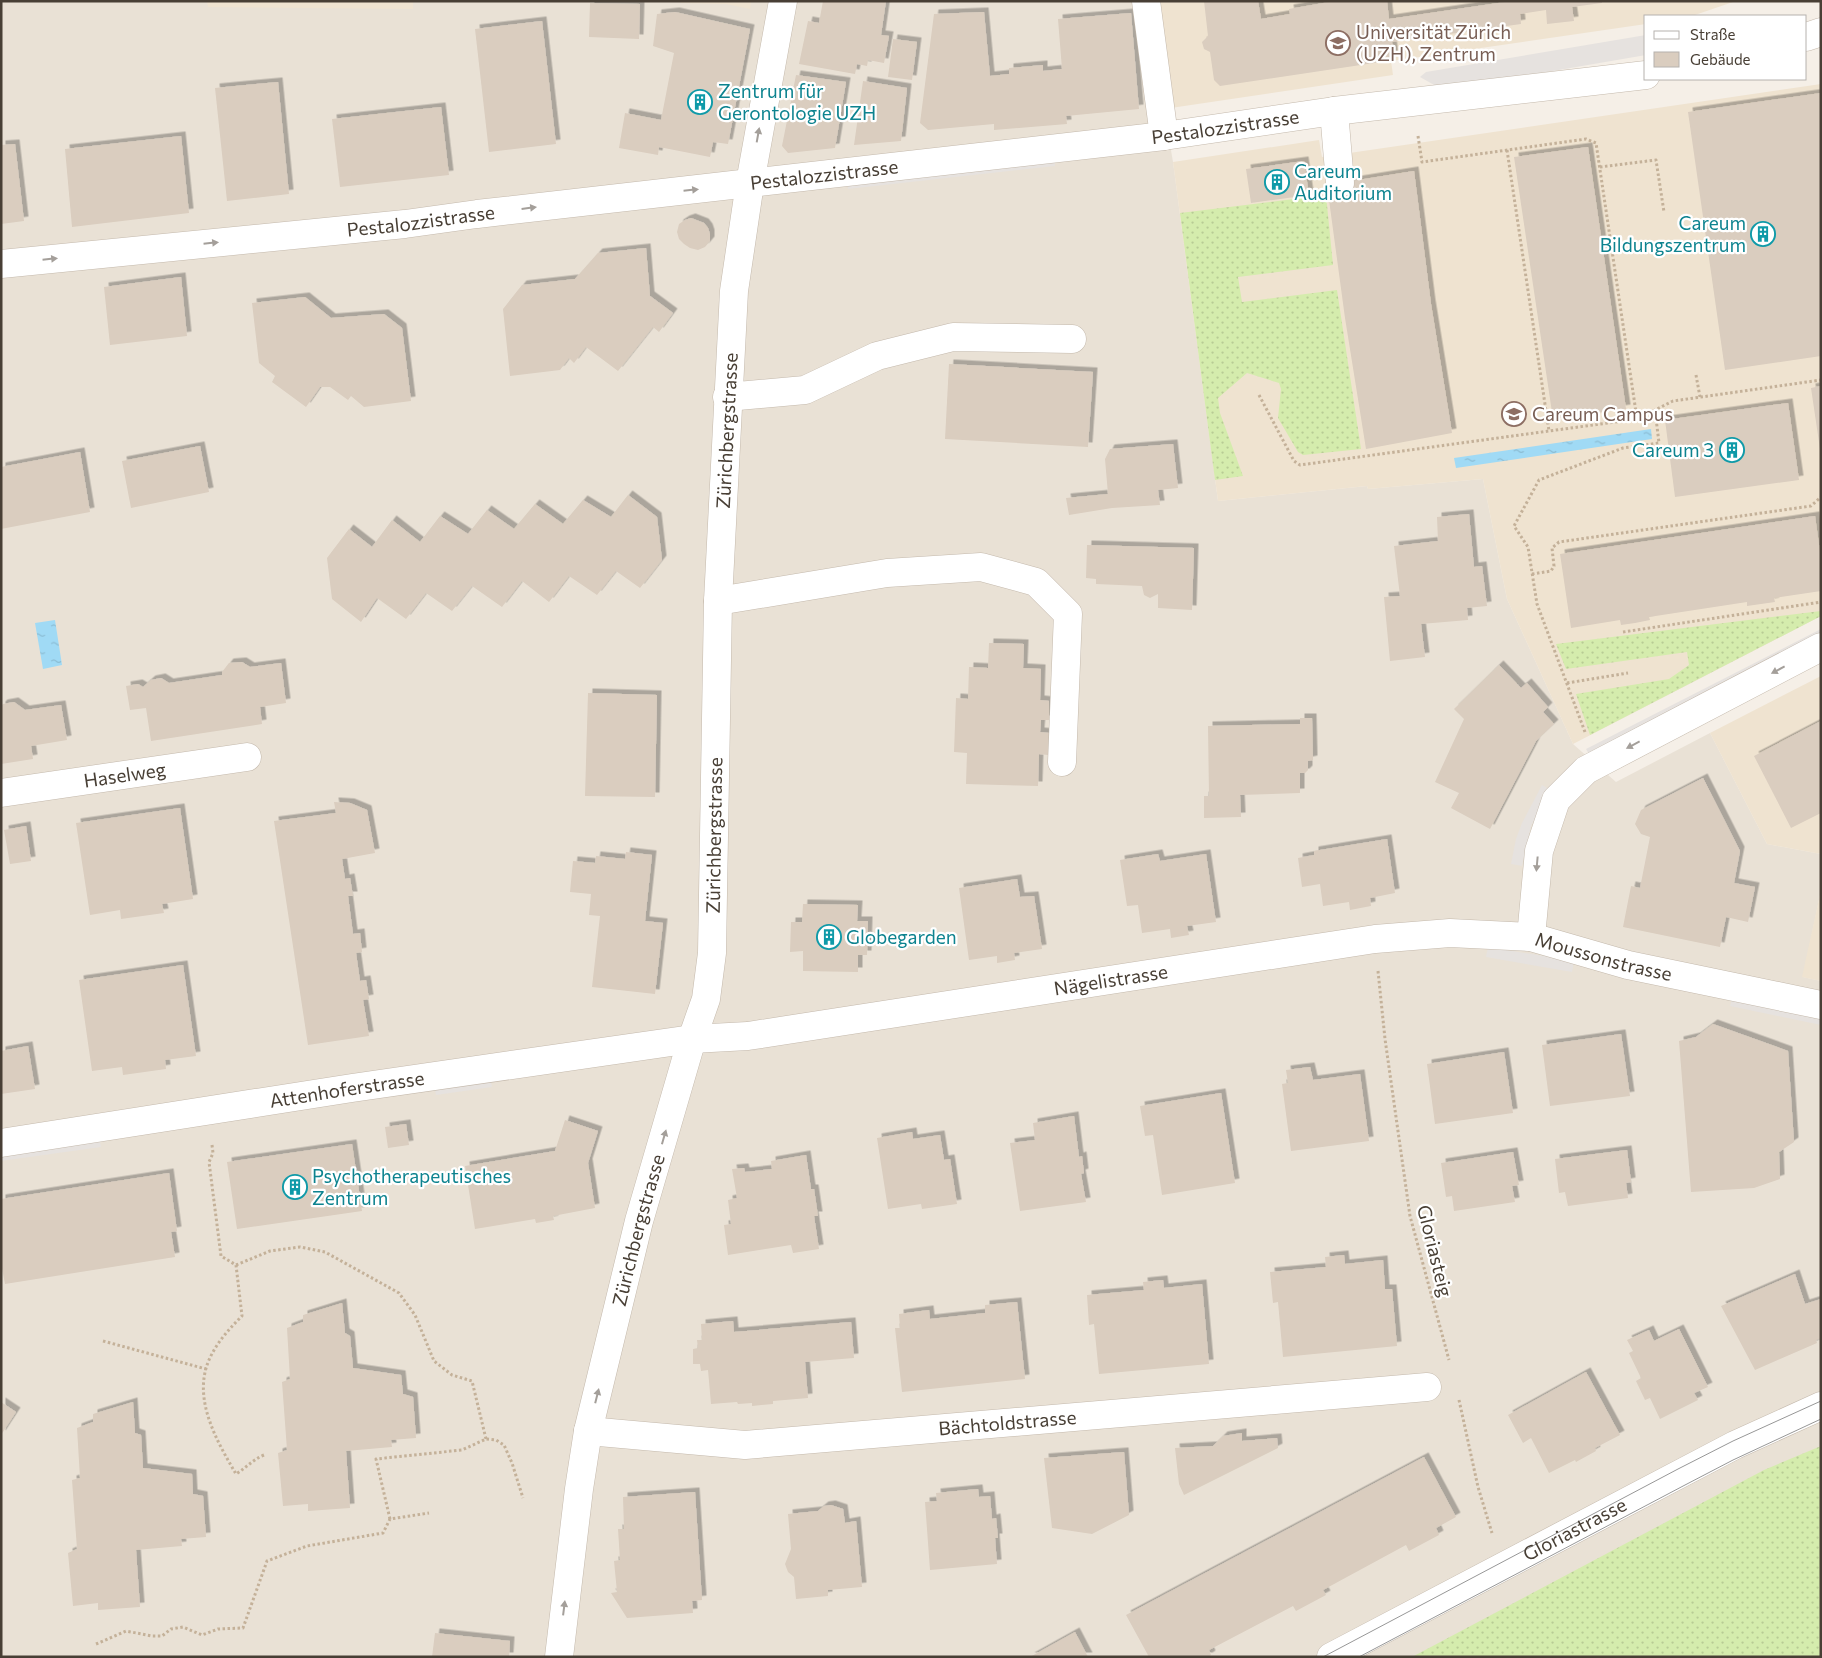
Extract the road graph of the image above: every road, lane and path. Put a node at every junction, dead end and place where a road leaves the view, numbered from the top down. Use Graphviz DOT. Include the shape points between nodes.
graph roads {
  1 [pos="783,1"];
  2 [pos="1146,1"];
  3 [pos="1821,32"];
  4 [pos="1807,37"];
  5 [pos="1644,76"];
  6 [pos="1334,111"];
  7 [pos="1164,136"];
  8 [pos="1418,136"];
  9 [pos="1507,150"];
  10 [pos="1600,168"];
  11 [pos="750,183"];
  12 [pos="1340,183"];
  13 [pos="1664,212"];
  14 [pos="1,264"];
  15 [pos="1072,339"];
  16 [pos="1696,375"];
  17 [pos="1821,380"];
  18 [pos="1259,395"];
  19 [pos="727,397"];
  20 [pos="1700,397"];
  21 [pos="1655,410"];
  22 [pos="1637,419"];
  23 [pos="1549,431"];
  24 [pos="1821,497"];
  25 [pos="1532,574"];
  26 [pos="718,601"];
  27 [pos="1821,602"];
  28 [pos="1623,632"];
  29 [pos="1821,648"];
  30 [pos="1628,673"];
  31 [pos="1566,683"];
  32 [pos="1586,734"];
  33 [pos="247,757"];
  34 [pos="1062,762"];
  35 [pos="1,793"];
  36 [pos="1531,937"];
  37 [pos="1378,971"];
  38 [pos="1821,1005"];
  39 [pos="692,1039"];
  40 [pos="210,1136"];
  41 [pos="1,1143"];
  42 [pos="236,1265"];
  43 [pos="103,1341"];
  44 [pos="1450,1365"];
  45 [pos="206,1369"];
  46 [pos="1427,1387"];
  47 [pos="1457,1394"];
  48 [pos="1821,1406"];
  49 [pos="588,1431"];
  50 [pos="486,1439"];
  51 [pos="264,1455"];
  52 [pos="523,1498"];
  53 [pos="429,1513"];
  54 [pos="390,1518"];
  55 [pos="1492,1533"];
  56 [pos="96,1644"];
  57 [pos="559,1657"];
  58 [pos="1330,1657"];
  11 -- 1 [label="street, Zürichbergstrasse, one-way"];
  2 -- 7 [label="street"];
  3 -- 4 [label="street"];
  5 -- 6 [label="street, Pestalozzistrasse"];
  6 -- 7 [label="street, Pestalozzistrasse"];
  6 -- 12 [label="street"];
  7 -- 11 [label="street, Pestalozzistrasse"];
  8 -- 9 [label="path" via="1422,162"];
  9 -- 10 [label="path" via="1586,138 1596,143"];
  9 -- 23 [label="path"];
  10 -- 13 [label="path" via="1656,160"];
  10 -- 22 [label="path"];
  14 -- 11 [label="street, Pestalozzistrasse, one-way" via="405,224"];
  11 -- 19 [label="street, Zürichbergstrasse" via="734,290"];
  15 -- 19 [label="street" via="953,338 878,356 805,390"];
  16 -- 20 [label="path"];
  17 -- 20 [label="path"];
  18 -- 23 [label="path" via="1294,462 1300,465"];
  19 -- 26 [label="street, Zürichbergstrasse"];
  20 -- 21 [label="path" via="1673,401"];
  21 -- 22 [label="path"];
  21 -- 25 [label="path" via="1659,443 1623,448 1538,480 1514,526 1528,546"];
  22 -- 23 [label="path"];
  24 -- 25 [label="path" via="1811,506 1559,542 1552,548 1554,566 1551,572"];
  25 -- 31 [label="path" via="1537,604"];
  26 -- 34 [label="street" via="887,574 981,567 1036,582 1068,614"];
  26 -- 39 [label="street, Zürichbergstrasse" via="712,953 706,999"];
  27 -- 28 [label="path"];
  29 -- 36 [label="street, Moussonstrasse, one-way" via="1586,770 1556,800 1538,850"];
  30 -- 31 [label="path"];
  31 -- 32 [label="path"];
  33 -- 35 [label="street, Haselweg"];
  36 -- 38 [label="street, Moussonstrasse" via="1628,965"];
  36 -- 39 [label="street, Nägelistrasse" via="1450,933 1375,939 748,1036"];
  37 -- 44 [label="path, Gloriasteig" via="1384,1039 1410,1216"];
  39 -- 41 [label="street, Attenhoferstrasse"];
  49 -- 39 [label="street, Zürichbergstrasse, one-way" via="640,1221"];
  40 -- 42 [label="path" via="213,1153 209,1162 221,1256"];
  42 -- 45 [label="path" via="242,1316 213,1352"];
  42 -- 50 [label="path" via="270,1251 300,1247 325,1252 399,1293 416,1315 434,1361 452,1375 472,1381"];
  43 -- 45 [label="path"];
  45 -- 51 [label="path" via="202,1397 215,1438 236,1474 253,1459"];
  46 -- 49 [label="street, Bächtoldstrasse" via="745,1445"];
  47 -- 55 [label="path"];
  48 -- 58 [label="street, Gloriastrasse" via="1735,1445"];
  57 -- 49 [label="street, Zürichbergstrasse, one-way"];
  50 -- 52 [label="path" via="504,1445"];
  50 -- 54 [label="path" via="462,1450 376,1460"];
  53 -- 54 [label="path"];
  54 -- 56 [label="path" via="383,1533 307,1546 267,1561 243,1628 218,1629 202,1635 183,1627 171,1629 162,1636 126,1631"];
}
